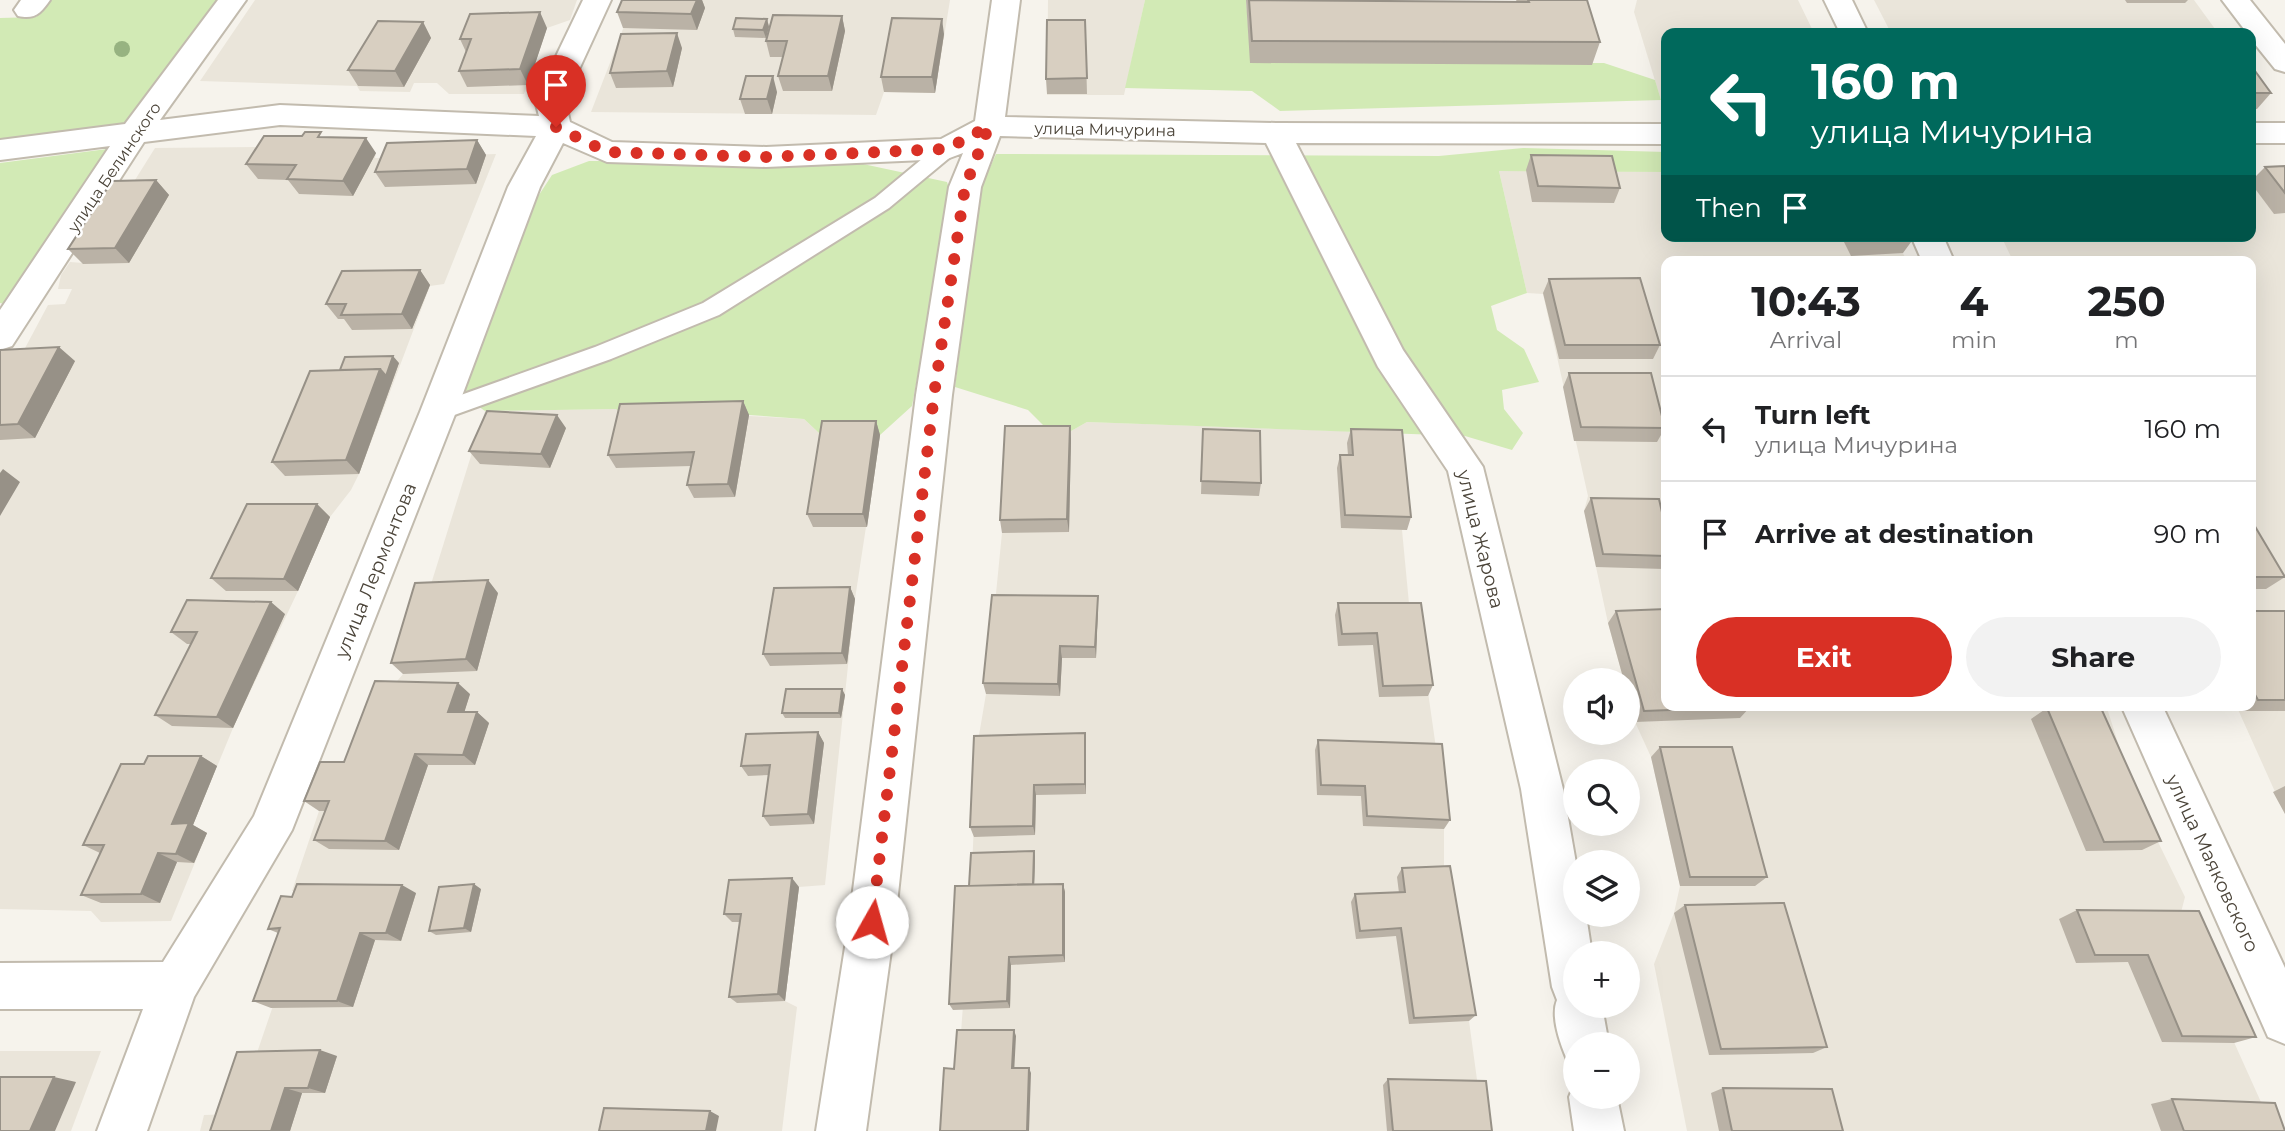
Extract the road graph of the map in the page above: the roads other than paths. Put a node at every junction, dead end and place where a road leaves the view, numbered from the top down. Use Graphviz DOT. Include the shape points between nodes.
graph roads {
  1 [pos="232,0"];
  2 [pos="597,0"];
  3 [pos="1006,0"];
  4 [pos="1838,0"];
  5 [pos="2236,0"];
  6 [pos="1852,28"];
  7 [pos="2285,63"];
  8 [pos="989,126"];
  9 [pos="556,127"];
  10 [pos="136,131"];
  11 [pos="1276,133"];
  12 [pos="2256,133"];
  13 [pos="2285,133"];
  14 [pos="1661,134"];
  15 [pos="947,149"];
  16 [pos="0,150"];
  17 [pos="0,337"];
  18 [pos="438,412"];
  19 [pos="2144,711"];
  20 [pos="1567,941"];
  21 [pos="175,985"];
  22 [pos="0,986"];
  23 [pos="2285,1020"];
  24 [pos="1595,1109"];
  25 [pos="122,1131"];
  26 [pos="841,1131"];
  27 [pos="1599,1131"];
  1 -- 10 [label="street, улица Белинского"];
  2 -- 9 [label="street" via="550,100"];
  3 -- 8 [label="street"];
  4 -- 6 [label="street"];
  5 -- 7 [label="street"];
  8 -- 11 [label="street, улица Мичурина"];
  8 -- 15 [label="street"];
  8 -- 26 [label="street" via="965,187 934,395 872,922"];
  9 -- 10 [label="street" via="280,115"];
  9 -- 15 [label="street" via="607,152 766,157"];
  9 -- 18 [label="street, улица Лермонтова" via="524,187"];
  10 -- 16 [label="street"];
  10 -- 17 [label="street, улица Белинского"];
  11 -- 14 [label="street, улица Мичурина"];
  11 -- 20 [label="street, улица Жарова" via="1390,358 1465,467 1542,789"];
  12 -- 13 [label="street"];
  15 -- 18 [label="lane" via="882,203 711,309"];
  18 -- 21 [label="street, улица Лермонтова" via="270,830"];
  19 -- 23 [label="street, улица Маяковского"];
  21 -- 22 [label="street"];
  21 -- 25 [label="street, улица Лермонтова"];
  24 -- 27 [label="street"];
}
